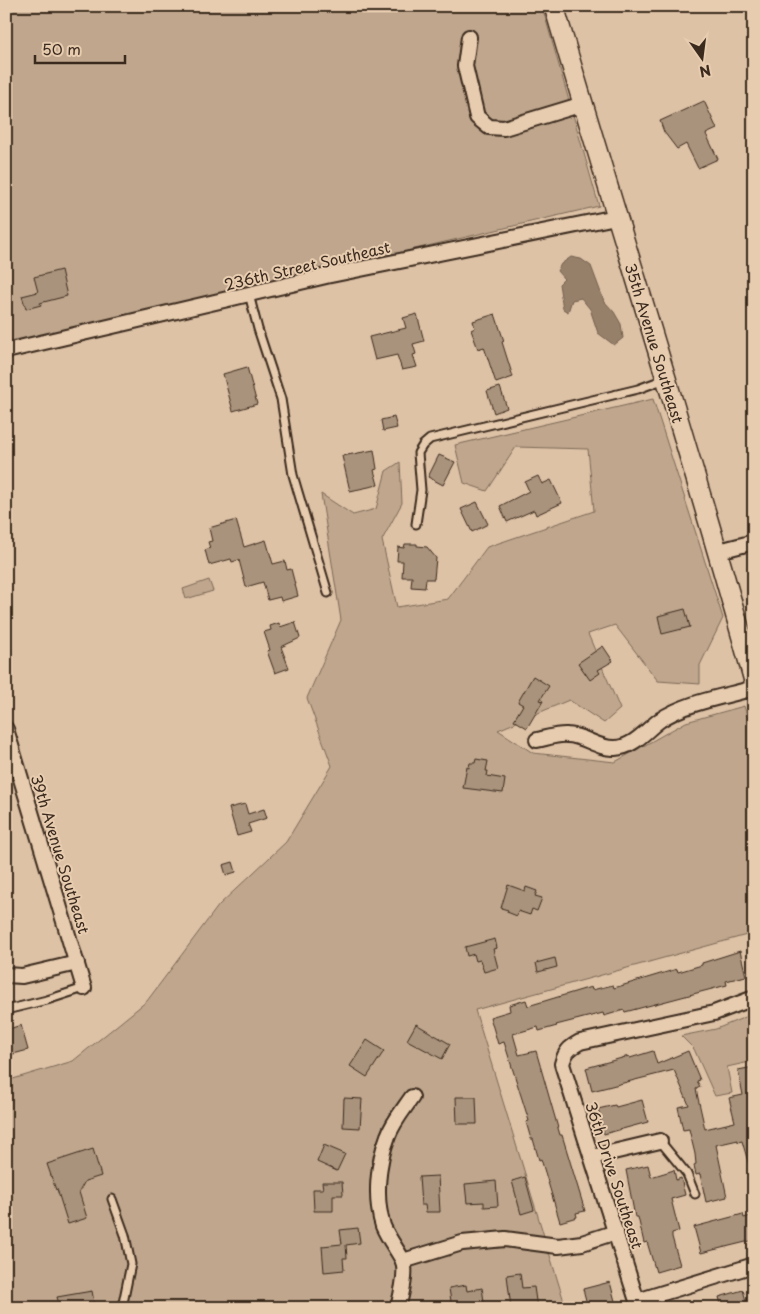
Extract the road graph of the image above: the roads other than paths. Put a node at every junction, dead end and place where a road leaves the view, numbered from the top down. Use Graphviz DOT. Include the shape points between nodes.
graph roads {
  1 [pos="554,6"];
  2 [pos="469,37"];
  3 [pos="583,104"];
  4 [pos="616,217"];
  5 [pos="249,294"];
  6 [pos="6,351"];
  7 [pos="666,379"];
  8 [pos="416,524"];
  9 [pos="754,542"];
  10 [pos="719,551"];
  11 [pos="328,593"];
  12 [pos="754,681"];
  13 [pos="754,688"];
  14 [pos="6,729"];
  15 [pos="537,740"];
  16 [pos="77,962"];
  17 [pos="6,975"];
  18 [pos="84,988"];
  19 [pos="754,998"];
  20 [pos="6,1010"];
  21 [pos="412,1097"];
  22 [pos="660,1141"];
  23 [pos="592,1157"];
  24 [pos="695,1194"];
  25 [pos="112,1199"];
  26 [pos="616,1232"];
  27 [pos="403,1261"];
  28 [pos="754,1265"];
  29 [pos="638,1304"];
  30 [pos="122,1308"];
  31 [pos="398,1308"];
  1 -- 3 [label="street, 35th Avenue Southeast"];
  2 -- 3 [label="street" via="465,66 478,117 489,127 504,128"];
  3 -- 4 [label="street, 35th Avenue Southeast"];
  4 -- 5 [label="street, 236th Street Southeast"];
  4 -- 7 [label="street, 35th Avenue Southeast"];
  5 -- 6 [label="street, 236th Street Southeast"];
  5 -- 11 [label="lane" via="281,399 293,476"];
  7 -- 8 [label="lane" via="638,389 430,439 418,453 420,490"];
  7 -- 10 [label="street, 35th Avenue Southeast"];
  9 -- 10 [label="street"];
  10 -- 12 [label="street, 35th Avenue Southeast"];
  13 -- 15 [label="street" via="680,708 629,744 616,748 568,735"];
  14 -- 16 [label="street, 39th Avenue Southeast"];
  16 -- 17 [label="street" via="22,976"];
  16 -- 18 [label="street, 39th Avenue Southeast"];
  18 -- 20 [label="lane"];
  19 -- 23 [label="street, 36th Drive Southeast" via="714,1013 571,1046 562,1064"];
  21 -- 27 [label="street" via="388,1135 378,1173 383,1225"];
  22 -- 23 [label="street"];
  22 -- 24 [label="lane" via="687,1174"];
  23 -- 26 [label="street, 36th Drive Southeast"];
  25 -- 30 [label="lane" via="132,1264"];
  26 -- 27 [label="street" via="582,1243 558,1246 505,1239 462,1243"];
  26 -- 29 [label="street, 36th Drive Southeast"];
  27 -- 31 [label="street" via="403,1286"];
  28 -- 29 [label="street"];
}
